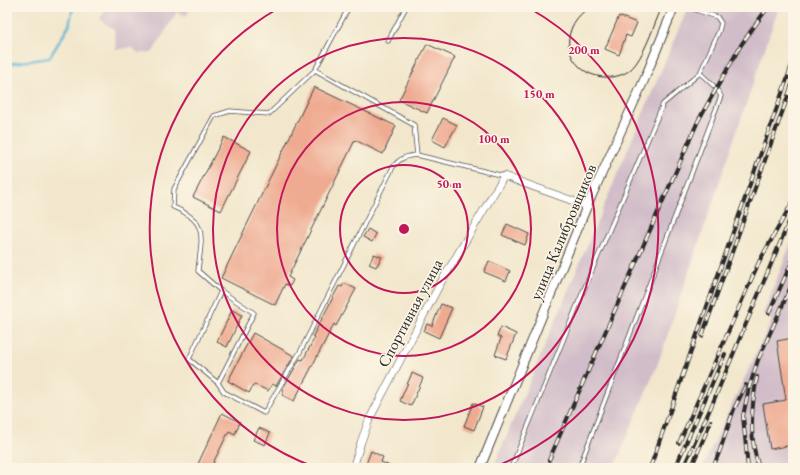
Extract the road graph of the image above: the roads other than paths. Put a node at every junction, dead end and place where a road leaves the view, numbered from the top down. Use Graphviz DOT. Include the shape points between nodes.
graph roads {
  1 [pos="349,7"];
  2 [pos="406,7"];
  3 [pos="674,7"];
  4 [pos="687,7"];
  5 [pos="388,41"];
  6 [pos="315,70"];
  7 [pos="700,73"];
  8 [pos="417,155"];
  9 [pos="504,176"];
  10 [pos="588,206"];
  11 [pos="222,291"];
  12 [pos="218,383"];
  13 [pos="354,468"];
  14 [pos="480,468"];
  15 [pos="511,468"];
  16 [pos="579,468"];
  1 -- 6 [label="lane"];
  2 -- 5 [label="lane"];
  3 -- 10 [label="street, улица Калибровщиков"];
  4 -- 7 [label="lane" via="717,17 721,23"];
  6 -- 8 [label="lane" via="414,125"];
  6 -- 11 [label="lane" via="269,114 230,111 214,116 174,189 174,207 196,220 202,232 198,272"];
  7 -- 15 [label="lane" via="663,104 578,301"];
  7 -- 16 [label="lane" via="721,96"];
  8 -- 9 [label="lane"];
  8 -- 12 [label="lane" via="398,160 393,167 300,352 264,413 224,392"];
  9 -- 10 [label="street"];
  9 -- 13 [label="street, Спортивная улица" via="440,284 372,413"];
  10 -- 14 [label="street, улица Калибровщиков"];
  11 -- 12 [label="lane" via="189,359"];
  11 -- 12 [label="lane" via="254,313"];
}
